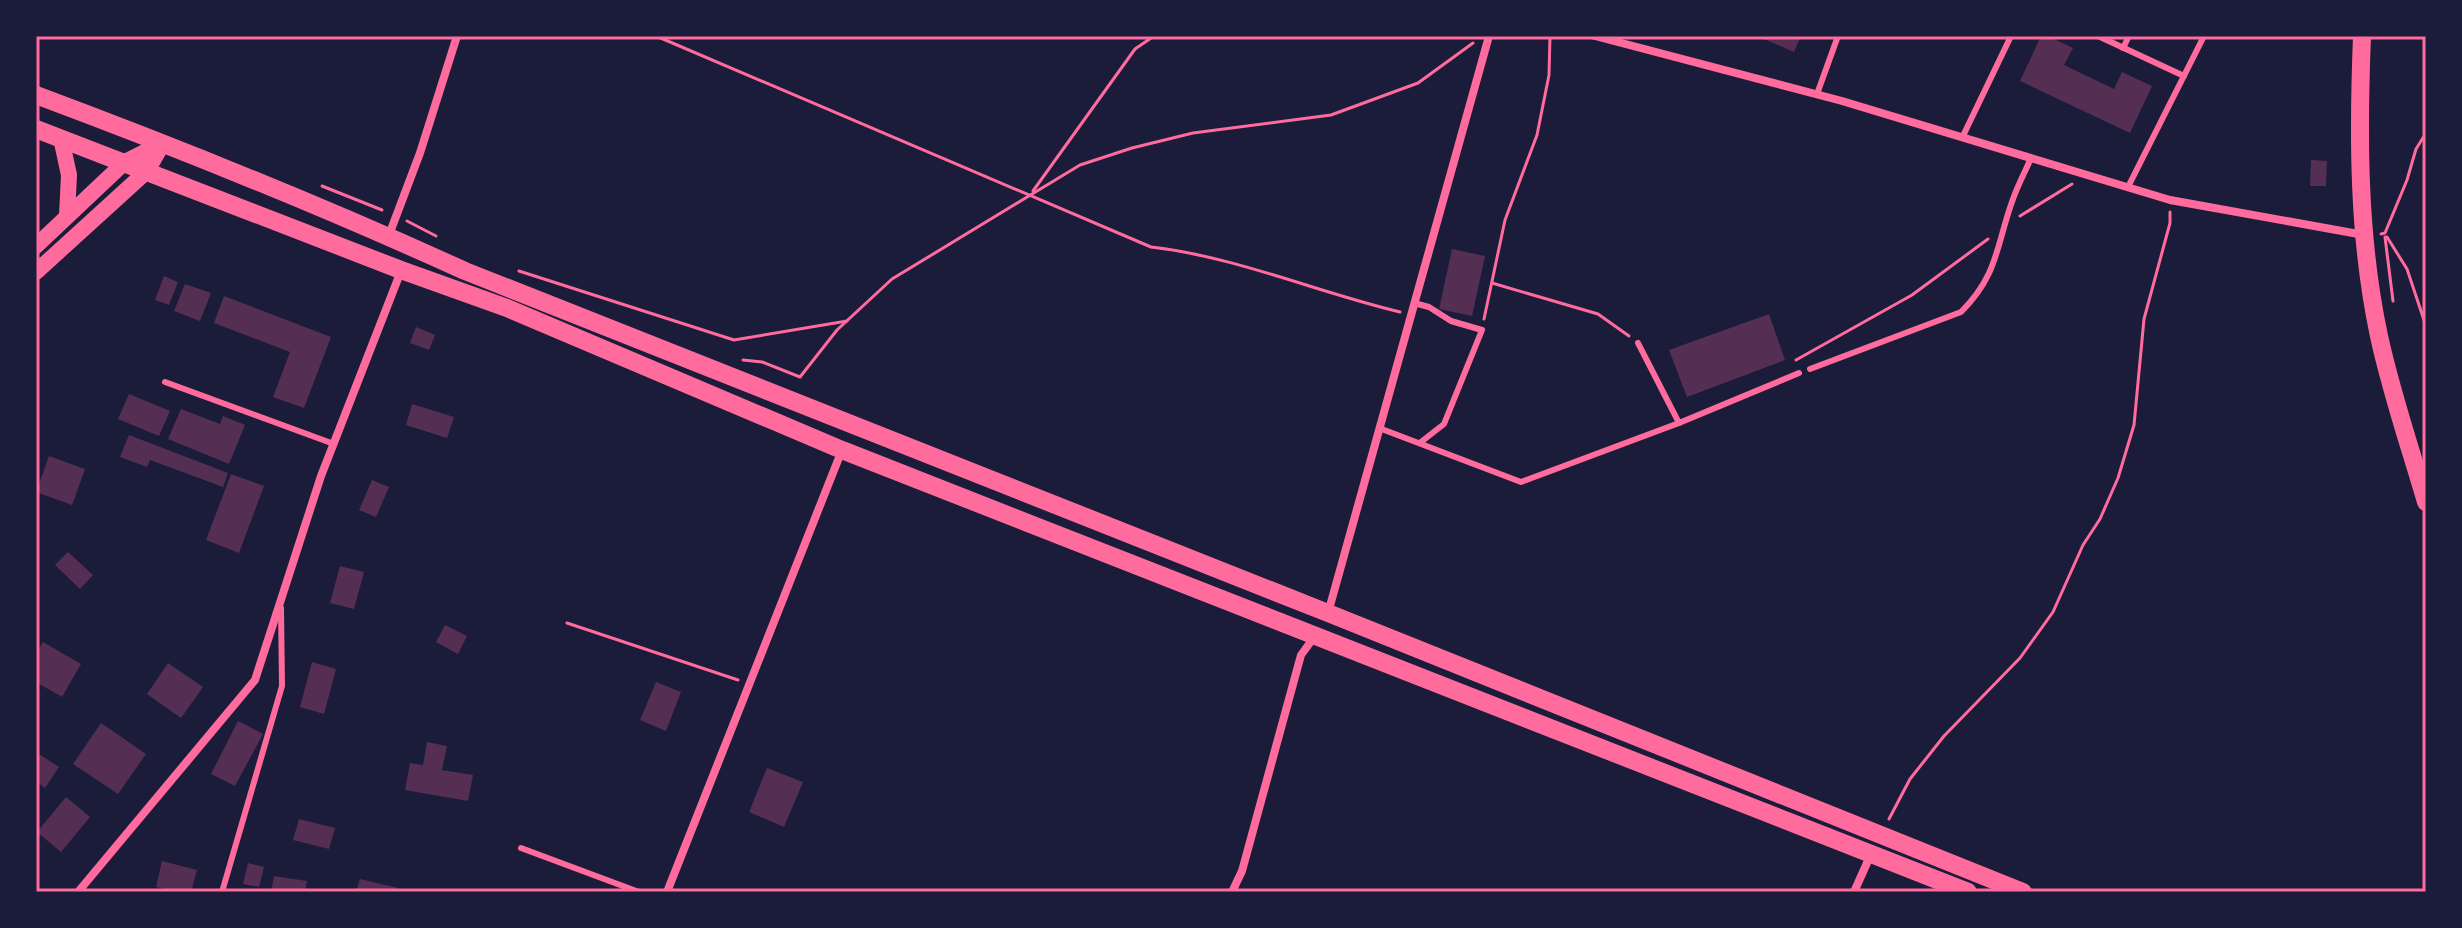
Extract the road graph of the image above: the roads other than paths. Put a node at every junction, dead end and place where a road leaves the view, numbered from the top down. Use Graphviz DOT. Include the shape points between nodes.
graph roads {
  1 [pos="457,36"];
  2 [pos="1489,36"];
  3 [pos="1595,36"];
  4 [pos="1838,36"];
  5 [pos="2011,36"];
  6 [pos="2098,36"];
  7 [pos="2129,36"];
  8 [pos="2204,36"];
  9 [pos="2362,36"];
  10 [pos="2123,48"];
  11 [pos="2184,76"];
  12 [pos="1817,94"];
  13 [pos="36,95"];
  14 [pos="36,129"];
  15 [pos="61,138"];
  16 [pos="1962,138"];
  17 [pos="163,143"];
  18 [pos="2031,158"];
  19 [pos="125,162"];
  20 [pos="147,171"];
  21 [pos="2128,187"];
  22 [pos="67,216"];
  23 [pos="388,236"];
  24 [pos="2364,236"];
  25 [pos="36,246"];
  26 [pos="401,270"];
  27 [pos="36,272"];
  28 [pos="1414,303"];
  29 [pos="1638,343"];
  30 [pos="1810,369"];
  31 [pos="1799,373"];
  32 [pos="165,382"];
  33 [pos="1679,423"];
  34 [pos="1379,428"];
  35 [pos="1421,442"];
  36 [pos="334,444"];
  37 [pos="842,450"];
  38 [pos="2426,502"];
  39 [pos="281,601"];
  40 [pos="1328,613"];
  41 [pos="1315,636"];
  42 [pos="521,848"];
  43 [pos="1871,854"];
  44 [pos="78,892"];
  45 [pos="222,892"];
  46 [pos="639,892"];
  47 [pos="667,892"];
  48 [pos="1232,892"];
  49 [pos="1854,892"];
  50 [pos="1968,892"];
  51 [pos="2023,892"];
  1 -- 23 [label="street"];
  2 -- 28 [label="street"];
  3 -- 12 [label="street"];
  4 -- 12 [label="lane"];
  5 -- 16 [label="lane"];
  6 -- 10 [label="lane"];
  7 -- 10 [label="lane"];
  8 -- 11 [label="lane"];
  9 -- 24 [label="main road"];
  10 -- 11 [label="lane"];
  11 -- 21 [label="lane"];
  12 -- 16 [label="street"];
  13 -- 17 [label="main road"];
  14 -- 15 [label="main road"];
  15 -- 19 [label="main road"];
  15 -- 22 [label="main road" via="69,175"];
  16 -- 18 [label="street"];
  17 -- 19 [label="main road"];
  17 -- 20 [label="main road"];
  17 -- 23 [label="main road"];
  18 -- 21 [label="street"];
  18 -- 30 [label="lane" via="1989,277 1974,300 1961,312"];
  19 -- 20 [label="main road"];
  19 -- 22 [label="main road"];
  20 -- 26 [label="main road"];
  20 -- 27 [label="main road"];
  21 -- 24 [label="street" via="2170,200"];
  22 -- 25 [label="main road"];
  23 -- 40 [label="main road"];
  24 -- 38 [label="main road" via="2379,335"];
  26 -- 36 [label="street"];
  26 -- 37 [label="main road" via="507,308"];
  28 -- 34 [label="street"];
  28 -- 35 [label="lane" via="1482,330 1444,424"];
  29 -- 33 [label="lane"];
  31 -- 33 [label="lane"];
  32 -- 36 [label="lane"];
  33 -- 35 [label="lane" via="1521,482"];
  34 -- 35 [label="lane"];
  34 -- 40 [label="street"];
  36 -- 39 [label="street"];
  37 -- 41 [label="main road"];
  37 -- 47 [label="street"];
  39 -- 44 [label="street" via="255,680"];
  39 -- 45 [label="lane" via="282,686"];
  40 -- 51 [label="main road"];
  41 -- 43 [label="main road"];
  41 -- 48 [label="street" via="1301,655"];
  42 -- 46 [label="lane"];
  43 -- 49 [label="street"];
  43 -- 50 [label="main road"];
}
